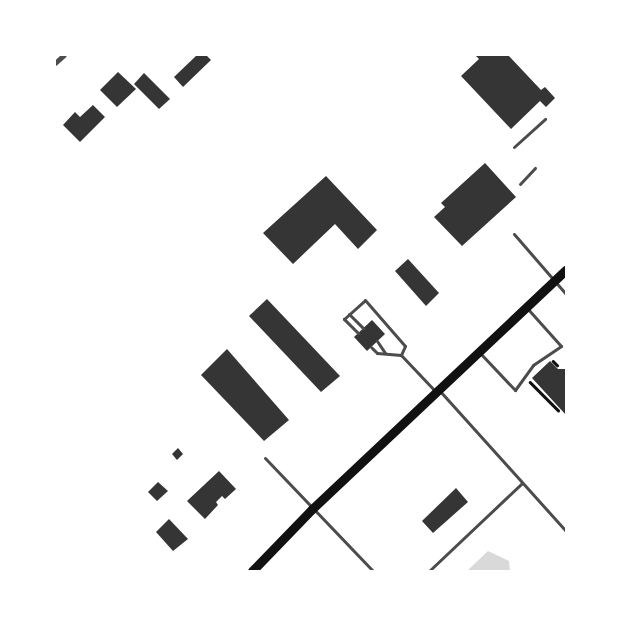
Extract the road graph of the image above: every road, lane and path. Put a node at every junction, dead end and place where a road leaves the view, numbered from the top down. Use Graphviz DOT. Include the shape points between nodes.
graph roads {
  1 [pos="64,55"];
  2 [pos="55,63"];
  3 [pos="545,119"];
  4 [pos="514,146"];
  5 [pos="535,168"];
  6 [pos="520,184"];
  7 [pos="514,234"];
  8 [pos="566,270"];
  9 [pos="555,280"];
  10 [pos="566,294"];
  11 [pos="526,306"];
  12 [pos="349,314"];
  13 [pos="364,328"];
  14 [pos="358,333"];
  15 [pos="377,341"];
  16 [pos="371,347"];
  17 [pos="479,352"];
  18 [pos="386,353"];
  19 [pos="401,355"];
  20 [pos="554,361"];
  21 [pos="557,365"];
  22 [pos="530,382"];
  23 [pos="438,392"];
  24 [pos="558,410"];
  25 [pos="265,458"];
  26 [pos="522,483"];
  27 [pos="312,509"];
  28 [pos="566,531"];
  29 [pos="252,571"];
  30 [pos="373,571"];
  31 [pos="428,571"];
  1 -- 2 [label="street"];
  3 -- 4 [label="lane"];
  5 -- 6 [label="lane"];
  7 -- 9 [label="lane"];
  8 -- 9 [label="main road"];
  9 -- 10 [label="lane"];
  9 -- 11 [label="main road"];
  11 -- 17 [label="main road"];
  11 -- 17 [label="lane" via="561,346 533,364 515,390"];
  12 -- 13 [label="lane"];
  12 -- 14 [label="lane" via="344,318"];
  12 -- 19 [label="lane" via="365,300 399,336 405,346"];
  15 -- 18 [label="lane"];
  16 -- 18 [label="lane" via="377,353"];
  17 -- 23 [label="main road"];
  18 -- 19 [label="lane"];
  19 -- 23 [label="lane"];
  20 -- 21 [label="path"];
  22 -- 24 [label="path"];
  23 -- 26 [label="lane"];
  23 -- 27 [label="main road"];
  25 -- 27 [label="lane"];
  26 -- 28 [label="lane"];
  26 -- 31 [label="lane"];
  27 -- 29 [label="main road"];
  27 -- 30 [label="lane"];
}
